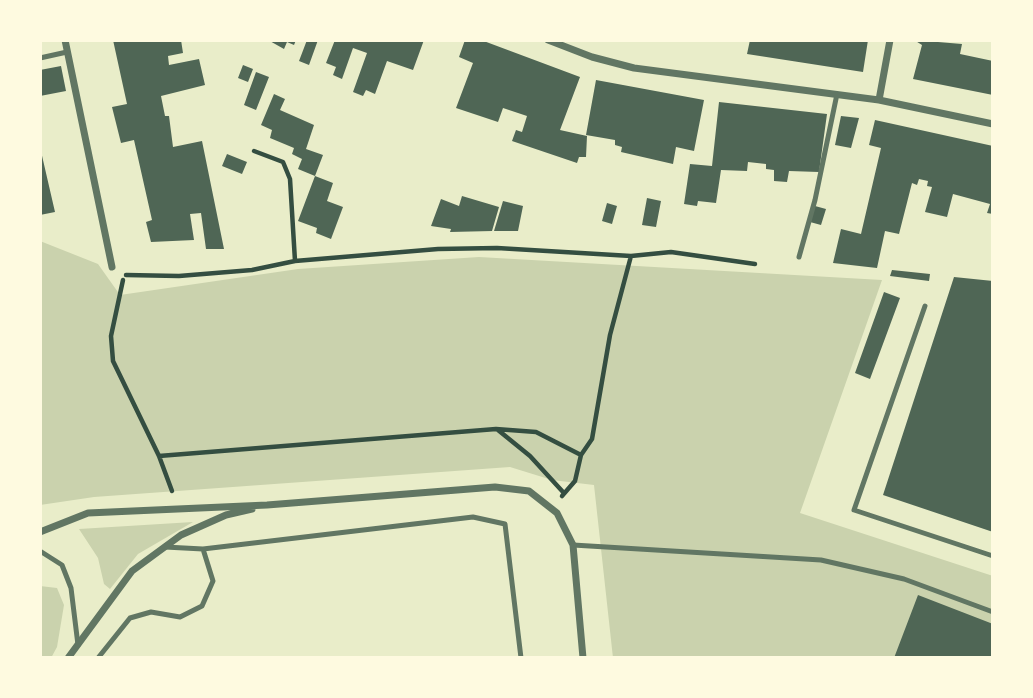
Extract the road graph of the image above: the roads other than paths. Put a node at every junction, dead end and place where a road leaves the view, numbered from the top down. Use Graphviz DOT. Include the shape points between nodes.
graph roads {
  1 [pos="65,40"];
  2 [pos="548,40"];
  3 [pos="890,40"];
  4 [pos="67,52"];
  5 [pos="40,58"];
  6 [pos="837,94"];
  7 [pos="879,100"];
  8 [pos="993,124"];
  9 [pos="799,257"];
  10 [pos="112,267"];
  11 [pos="925,306"];
  12 [pos="267,505"];
  13 [pos="40,532"];
  14 [pos="573,545"];
  15 [pos="165,547"];
  16 [pos="204,549"];
  17 [pos="40,551"];
  18 [pos="993,556"];
  19 [pos="993,612"];
  20 [pos="78,645"];
  21 [pos="68,658"];
  22 [pos="98,658"];
  23 [pos="521,658"];
  24 [pos="583,658"];
  1 -- 4 [label="street"];
  2 -- 6 [label="street" via="634,68"];
  3 -- 7 [label="street"];
  4 -- 5 [label="lane"];
  4 -- 10 [label="street"];
  6 -- 7 [label="street"];
  6 -- 9 [label="lane"];
  7 -- 8 [label="street"];
  11 -- 18 [label="lane" via="854,510"];
  12 -- 13 [label="street" via="88,513"];
  12 -- 14 [label="street" via="495,487 529,491 557,513"];
  12 -- 15 [label="street" via="226,515"];
  14 -- 19 [label="lane" via="821,560 904,579"];
  14 -- 24 [label="street"];
  15 -- 16 [label="lane"];
  15 -- 20 [label="street" via="132,571"];
  16 -- 22 [label="lane" via="214,581 202,606 180,617 151,612 130,618"];
  16 -- 23 [label="lane" via="473,517 505,524"];
  17 -- 20 [label="lane" via="62,565 71,588"];
  20 -- 21 [label="street"];
}
